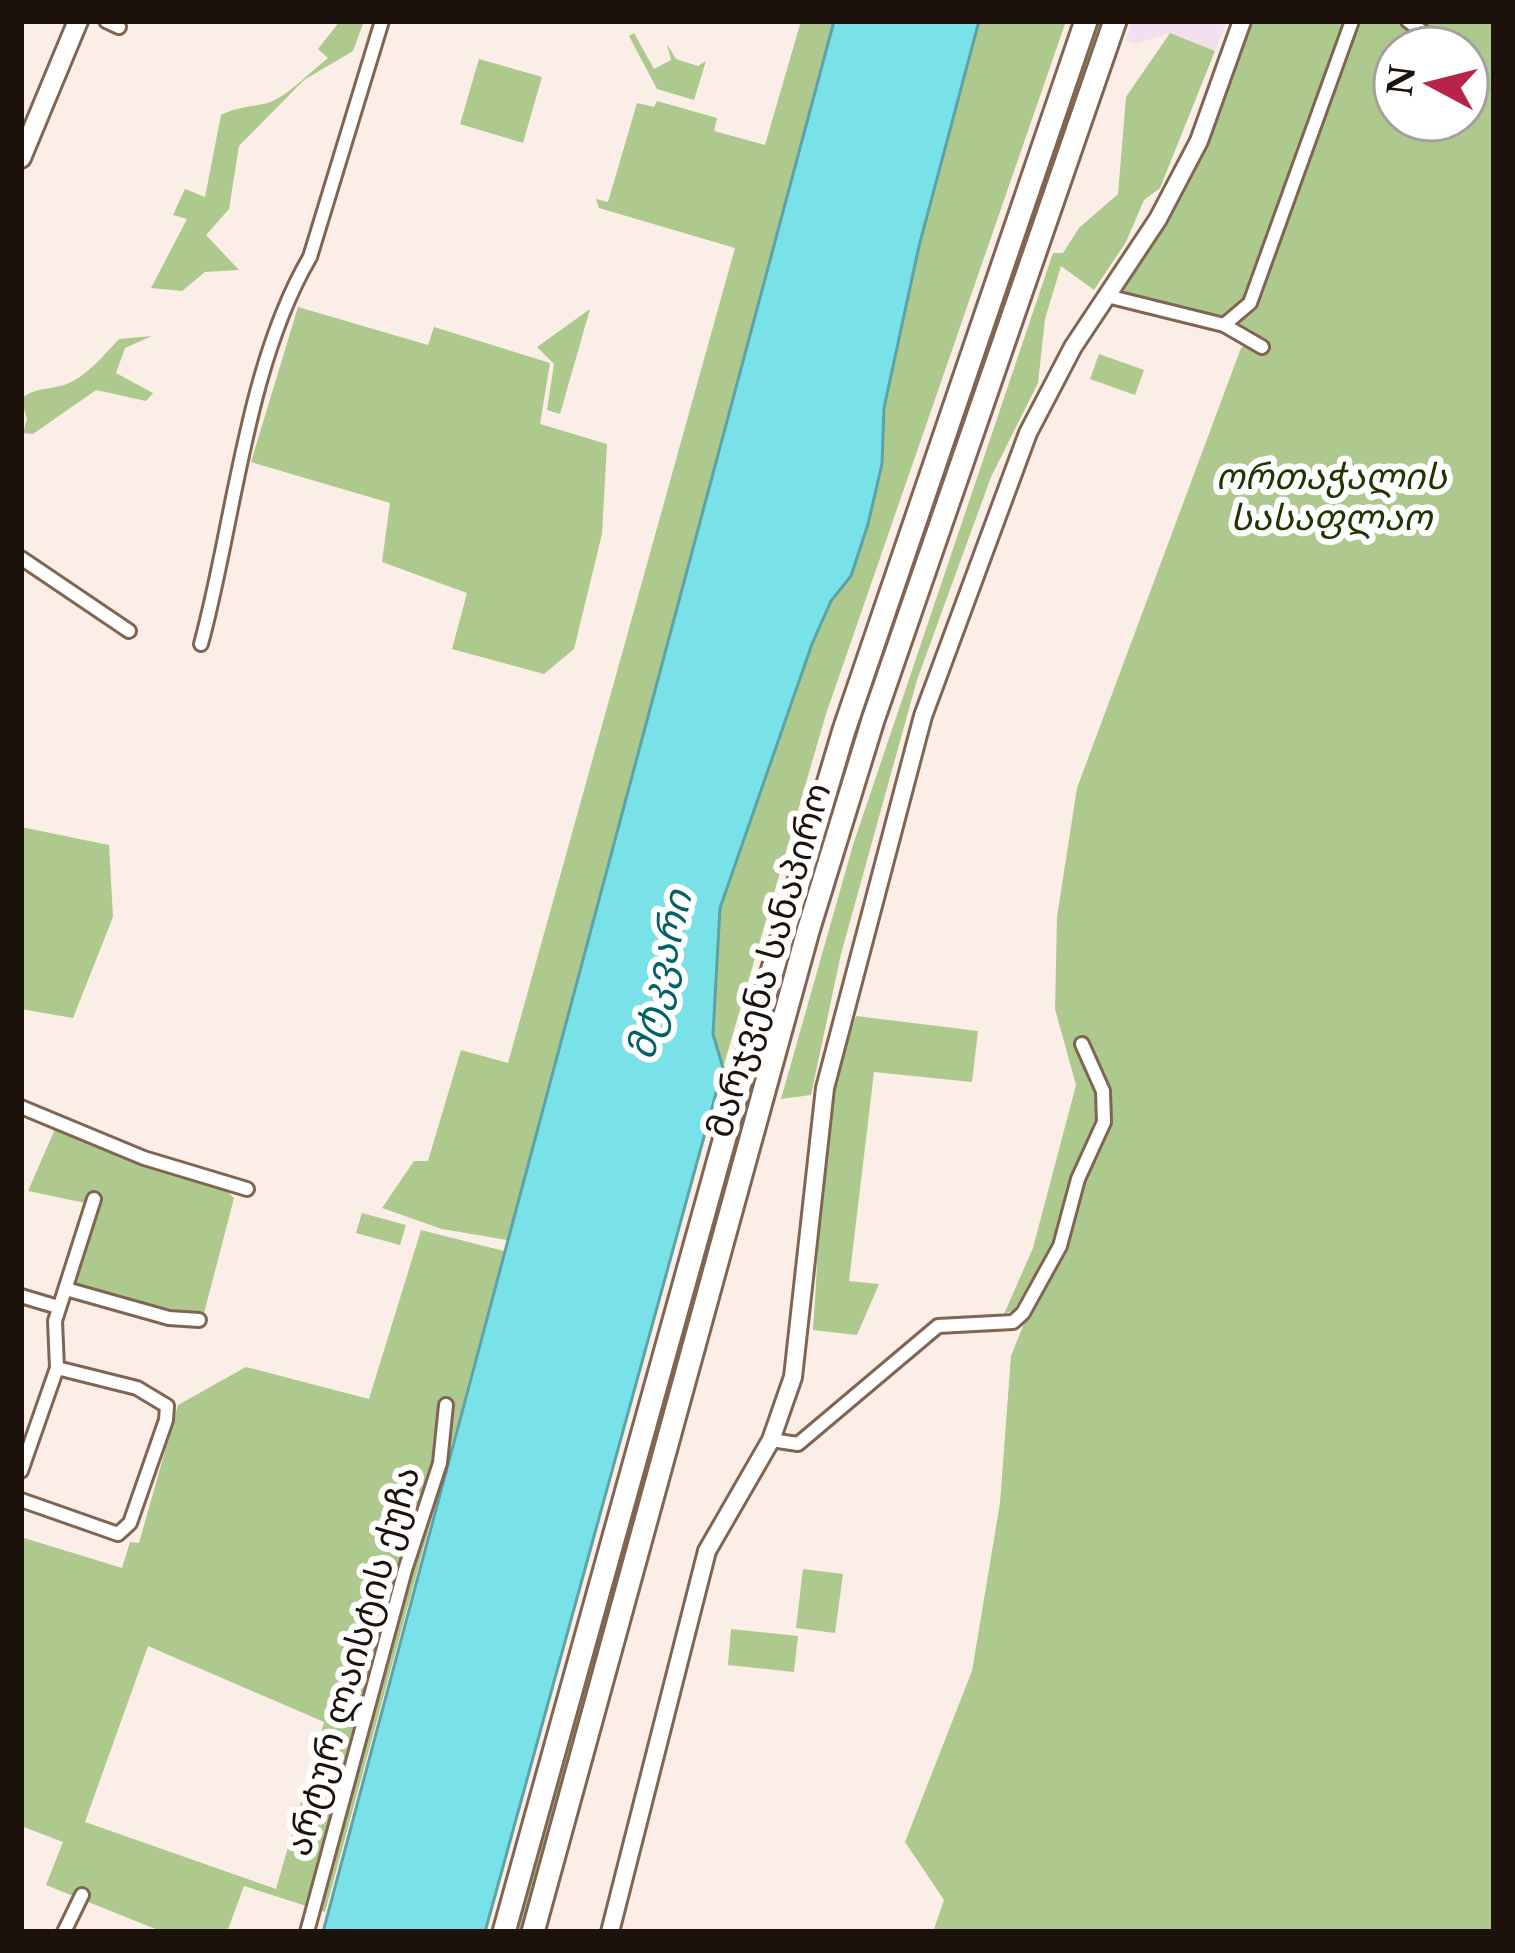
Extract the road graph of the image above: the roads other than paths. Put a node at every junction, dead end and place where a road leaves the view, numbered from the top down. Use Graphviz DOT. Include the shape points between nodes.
graph roads {
  1 [pos="78,21"];
  2 [pos="382,21"];
  3 [pos="1086,21"];
  4 [pos="1115,21"];
  5 [pos="1242,21"];
  6 [pos="1352,21"];
  7 [pos="27,127"];
  8 [pos="21,158"];
  9 [pos="1107,296"];
  10 [pos="1224,326"];
  11 [pos="1262,347"];
  12 [pos="21,558"];
  13 [pos="129,631"];
  14 [pos="201,644"];
  15 [pos="1082,1044"];
  16 [pos="21,1107"];
  17 [pos="247,1189"];
  18 [pos="94,1199"];
  19 [pos="66,1288"];
  20 [pos="21,1296"];
  21 [pos="58,1307"];
  22 [pos="199,1320"];
  23 [pos="57,1368"];
  24 [pos="446,1406"];
  25 [pos="771,1440"];
  26 [pos="21,1472"];
  27 [pos="21,1500"];
  28 [pos="82,1895"];
  29 [pos="64,1932"];
  30 [pos="307,1932"];
  31 [pos="503,1932"];
  32 [pos="533,1932"];
  33 [pos="610,1932"];
  1 -- 7 [label="main road"];
  2 -- 14 [label="street" via="241,453"];
  3 -- 31 [label="highway, მარჯვენა სანაპირო" via="844,730"];
  4 -- 32 [label="highway, მარჯვენა სანაპირო" via="872,721"];
  5 -- 9 [label="street" via="1199,141"];
  6 -- 10 [label="street" via="1250,303"];
  7 -- 8 [label="main road"];
  9 -- 10 [label="street"];
  9 -- 25 [label="street" via="1072,347 997,510 890,823 825,1088 797,1353"];
  10 -- 11 [label="street"];
  12 -- 13 [label="street"];
  15 -- 25 [label="street" via="1102,1091 1104,1122 1060,1246 1023,1312 1013,1322 938,1326 798,1444"];
  16 -- 17 [label="street" via="143,1158"];
  18 -- 19 [label="street"];
  19 -- 21 [label="street"];
  19 -- 22 [label="street"];
  20 -- 21 [label="street"];
  21 -- 23 [label="street"];
  23 -- 26 [label="street"];
  23 -- 27 [label="street" via="137,1388 167,1406 130,1523 118,1534"];
  24 -- 30 [label="street, არტურ ლაისტის ქუჩა" via="440,1462"];
  25 -- 33 [label="street" via="707,1551"];
  28 -- 29 [label="street"];
}
